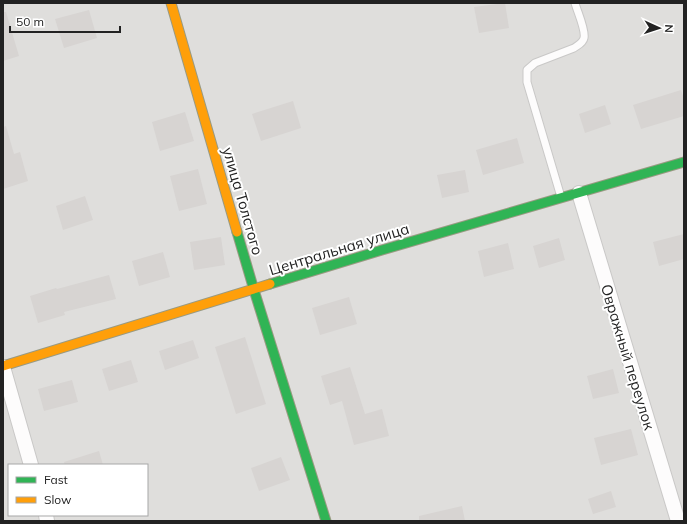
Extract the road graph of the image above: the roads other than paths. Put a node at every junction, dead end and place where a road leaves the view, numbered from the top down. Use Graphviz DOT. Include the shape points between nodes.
graph roads {
  1 [pos="171,3"];
  2 [pos="575,3"];
  3 [pos="684,162"];
  4 [pos="579,193"];
  5 [pos="561,197"];
  6 [pos="254,290"];
  7 [pos="3,367"];
  8 [pos="31,464"];
  9 [pos="326,521"];
  10 [pos="678,521"];
  1 -- 6 [label="street, улица Толстого"];
  2 -- 5 [label="lane" via="584,39 574,48 535,63 527,70 527,82"];
  3 -- 4 [label="street, Центральная улица"];
  4 -- 5 [label="street, Центральная улица"];
  4 -- 10 [label="street, Овражный переулок"];
  5 -- 6 [label="street, Центральная улица"];
  6 -- 7 [label="street, Центральная улица"];
  6 -- 9 [label="street, улица Толстого"];
  7 -- 8 [label="street"];
}
